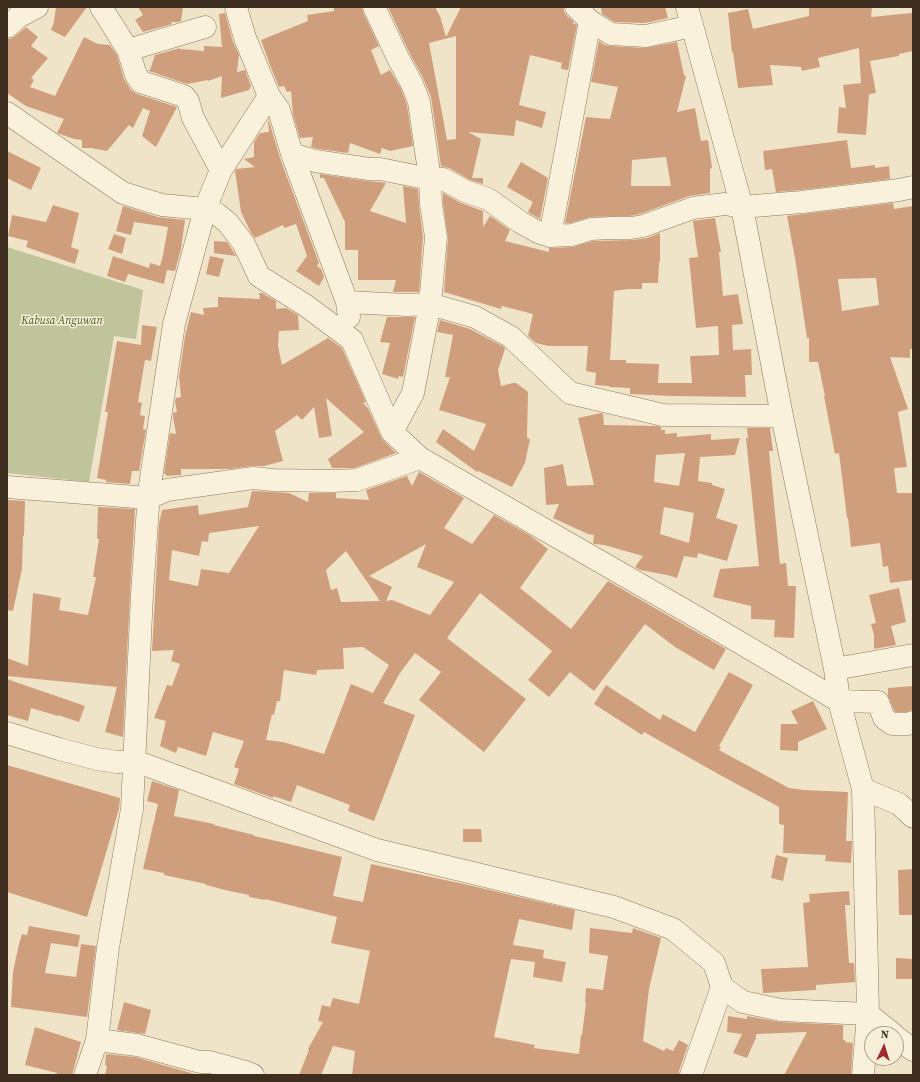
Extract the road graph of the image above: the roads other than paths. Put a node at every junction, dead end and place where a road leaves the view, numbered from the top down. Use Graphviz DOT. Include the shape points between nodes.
graph roads {
  1 [pos="37,7"];
  2 [pos="100,7"];
  3 [pos="236,7"];
  4 [pos="374,7"];
  5 [pos="583,14"];
  6 [pos="689,16"];
  7 [pos="7,27"];
  8 [pos="205,28"];
  9 [pos="128,50"];
  10 [pos="268,96"];
  11 [pos="7,114"];
  12 [pos="292,154"];
  13 [pos="221,170"];
  14 [pos="430,179"];
  15 [pos="913,187"];
  16 [pos="742,207"];
  17 [pos="205,209"];
  18 [pos="550,236"];
  19 [pos="348,302"];
  20 [pos="430,304"];
  21 [pos="352,340"];
  22 [pos="782,416"];
  23 [pos="392,432"];
  24 [pos="420,458"];
  25 [pos="7,487"];
  26 [pos="149,498"];
  27 [pos="913,655"];
  28 [pos="835,669"];
  29 [pos="839,701"];
  30 [pos="913,722"];
  31 [pos="7,733"];
  32 [pos="135,761"];
  33 [pos="863,789"];
  34 [pos="913,817"];
  35 [pos="722,987"];
  36 [pos="868,1014"];
  37 [pos="883,1026"];
  38 [pos="97,1040"];
  39 [pos="904,1043"];
  40 [pos="913,1050"];
  41 [pos="85,1075"];
  42 [pos="253,1075"];
  43 [pos="691,1075"];
  44 [pos="863,1075"];
  1 -- 7 [label="street" via="18,17"];
  2 -- 9 [label="street"];
  3 -- 10 [label="street" via="245,38"];
  4 -- 14 [label="street" via="419,102"];
  5 -- 6 [label="street" via="611,34 646,36"];
  5 -- 18 [label="street"];
  6 -- 16 [label="street"];
  8 -- 9 [label="street"];
  9 -- 13 [label="street" via="136,75 142,82 184,96 188,101 193,118"];
  10 -- 12 [label="street" via="279,110"];
  10 -- 13 [label="street"];
  11 -- 17 [label="street" via="123,193 162,205"];
  12 -- 14 [label="street" via="315,161 380,169"];
  12 -- 19 [label="street"];
  13 -- 17 [label="street"];
  14 -- 18 [label="street" via="443,179 465,191 488,199 520,222"];
  14 -- 20 [label="street" via="436,237"];
  15 -- 16 [label="street" via="802,202"];
  16 -- 18 [label="street" via="725,204 693,208 643,226"];
  16 -- 22 [label="street"];
  17 -- 21 [label="street" via="228,223 244,244 259,276 305,305"];
  17 -- 26 [label="street" via="174,324"];
  19 -- 20 [label="street"];
  19 -- 21 [label="street"];
  20 -- 22 [label="street" via="475,317 512,337 570,393 663,415"];
  20 -- 23 [label="street" via="413,393"];
  21 -- 23 [label="street"];
  22 -- 28 [label="street"];
  23 -- 24 [label="street"];
  24 -- 26 [label="street" via="357,480 254,478 167,490"];
  24 -- 29 [label="street"];
  25 -- 26 [label="street"];
  26 -- 32 [label="street"];
  27 -- 28 [label="street"];
  28 -- 29 [label="street"];
  29 -- 30 [label="street" via="878,702 884,718 892,724"];
  29 -- 33 [label="street"];
  31 -- 32 [label="street" via="97,759"];
  32 -- 35 [label="street" via="377,850 614,907 673,929 714,963"];
  32 -- 38 [label="street" via="132,809 108,947"];
  33 -- 34 [label="street" via="899,804"];
  33 -- 36 [label="street"];
  35 -- 36 [label="street" via="743,1002 781,1010"];
  35 -- 43 [label="street"];
  36 -- 37 [label="street"];
  36 -- 44 [label="street"];
  38 -- 41 [label="street"];
  38 -- 42 [label="street" via="137,1045"];
  39 -- 40 [label="street"];
}
